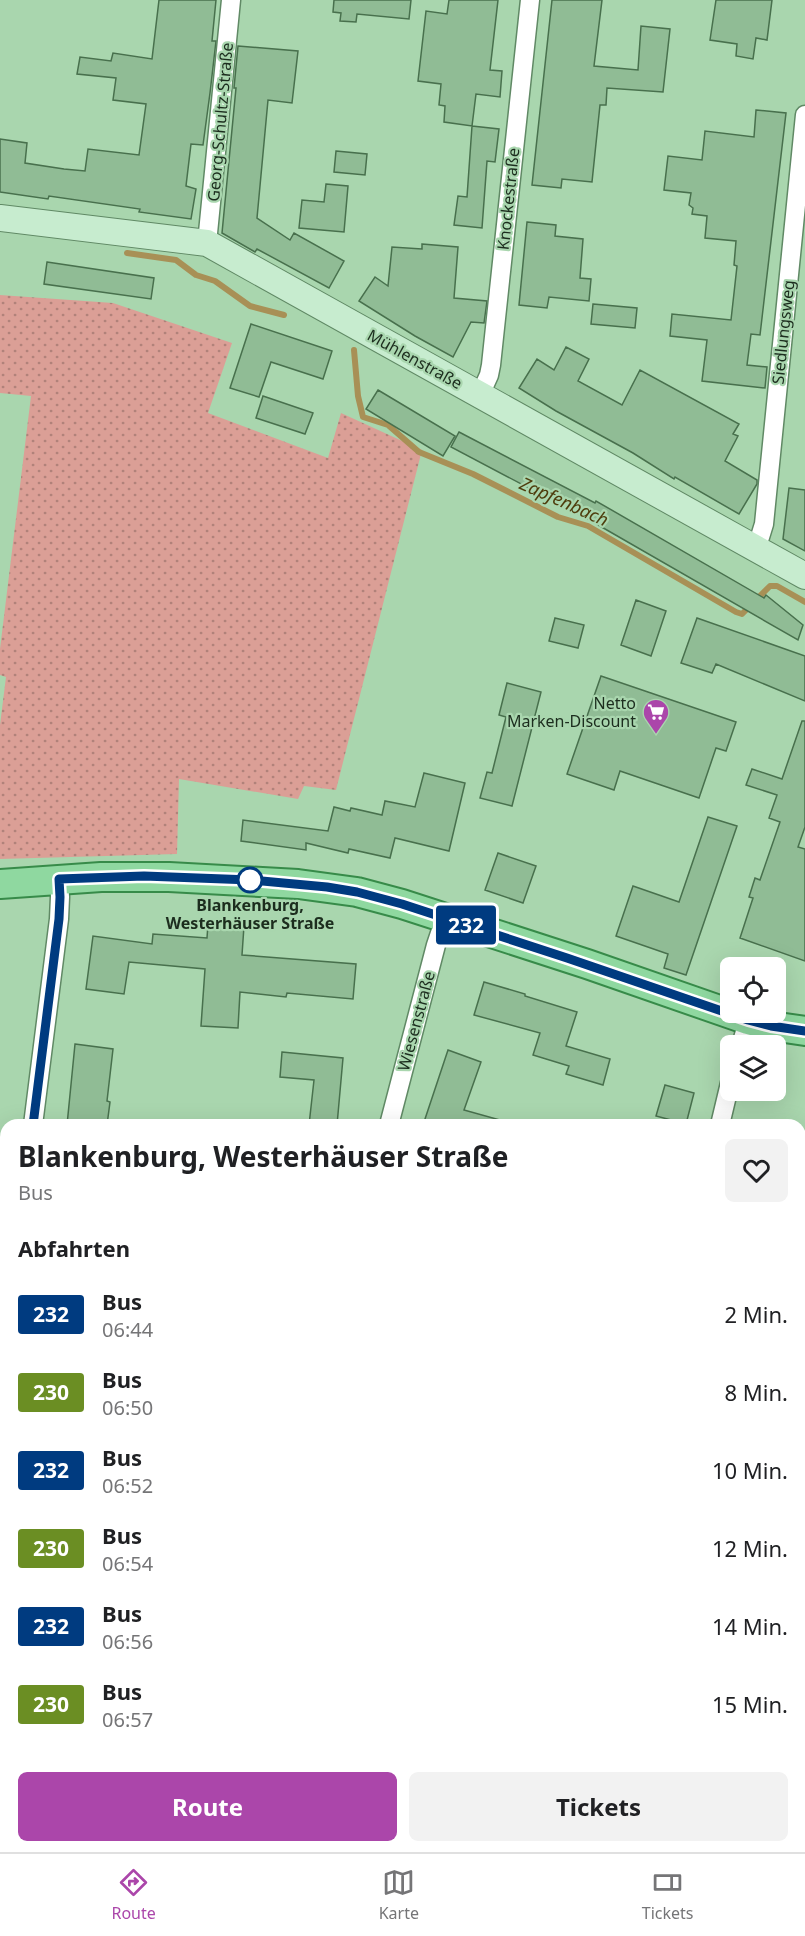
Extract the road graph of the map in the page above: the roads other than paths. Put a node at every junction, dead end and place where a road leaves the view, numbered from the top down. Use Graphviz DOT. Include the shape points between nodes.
graph roads {
  1 [pos="231,0"];
  2 [pos="530,0"];
  3 [pos="805,116"];
  4 [pos="0,218"];
  5 [pos="207,243"];
  6 [pos="480,395"];
  7 [pos="754,547"];
  8 [pos="805,576"];
  9 [pos="59,879"];
  10 [pos="0,884"];
  11 [pos="445,918"];
  12 [pos="805,1031"];
  13 [pos="745,1033"];
  14 [pos="726,1101"];
  15 [pos="34,1119"];
  16 [pos="391,1119"];
  17 [pos="721,1119"];
  1 -- 5 [label="street, Georg-Schultz-Straße"];
  2 -- 6 [label="street, Knockestraße" via="491,365"];
  3 -- 7 [label="street, Siedlungsweg" via="764,524"];
  4 -- 5 [label="street, Mühlenstraße"];
  5 -- 6 [label="street, Mühlenstraße"];
  6 -- 7 [label="street, Mühlenstraße"];
  7 -- 8 [label="street, Mühlenstraße"];
  9 -- 10 [label="main road"];
  9 -- 11 [label="main road" via="144,876 298,884 357,892"];
  9 -- 15 [label="street" via="59,919"];
  11 -- 13 [label="main road" via="587,964"];
  11 -- 16 [label="street, Wiesenstraße"];
  12 -- 13 [label="main road" via="771,1026"];
  14 -- 17 [label="street"];
}
